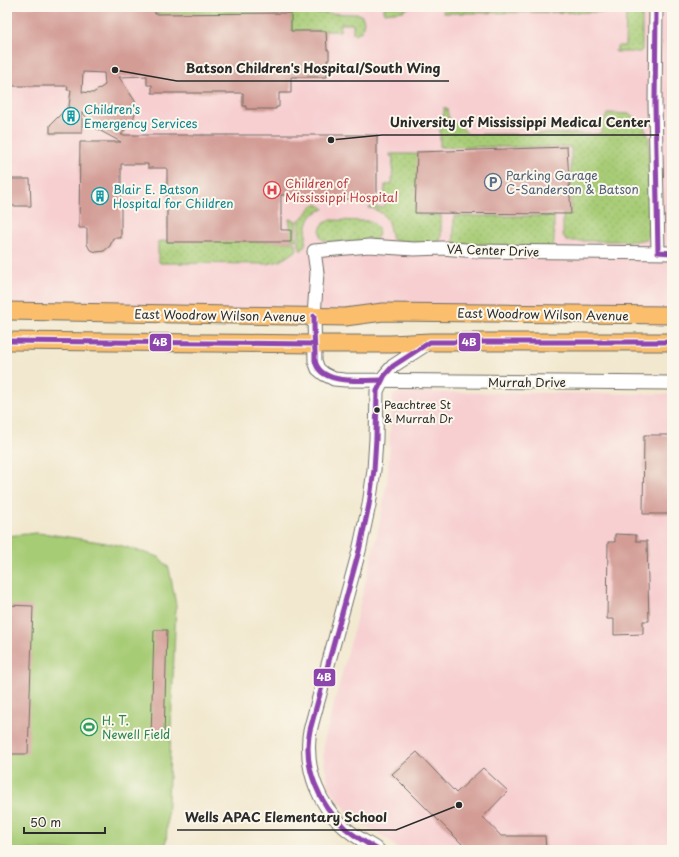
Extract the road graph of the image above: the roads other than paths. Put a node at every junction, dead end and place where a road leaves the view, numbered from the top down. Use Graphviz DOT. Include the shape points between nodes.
graph roads {
  1 [pos="656,7"];
  2 [pos="314,251"];
  3 [pos="658,252"];
  4 [pos="672,253"];
  5 [pos="7,311"];
  6 [pos="672,315"];
  7 [pos="314,316"];
  8 [pos="7,341"];
  9 [pos="430,342"];
  10 [pos="672,342"];
  11 [pos="314,344"];
  12 [pos="382,380"];
  13 [pos="672,383"];
  14 [pos="378,850"];
  1 -- 3 [label="street"];
  2 -- 3 [label="street, VA Center Drive" via="369,246 478,251"];
  2 -- 7 [label="street, Murrah Drive" via="317,273"];
  3 -- 4 [label="street, VA Center Drive"];
  5 -- 7 [label="main road, East Woodrow Wilson Avenue"];
  6 -- 7 [label="main road, East Woodrow Wilson Avenue" via="383,312 345,317"];
  7 -- 11 [label="street, Murrah Drive"];
  8 -- 11 [label="main road"];
  9 -- 10 [label="main road"];
  9 -- 11 [label="main road"];
  9 -- 12 [label="street" via="392,366"];
  11 -- 12 [label="street, Murrah Drive" via="315,361 318,369 324,374 334,379"];
  12 -- 13 [label="street, Murrah Drive"];
  12 -- 14 [label="street" via="377,391 374,470 367,513 309,738 311,772 322,800 345,828"];
}
